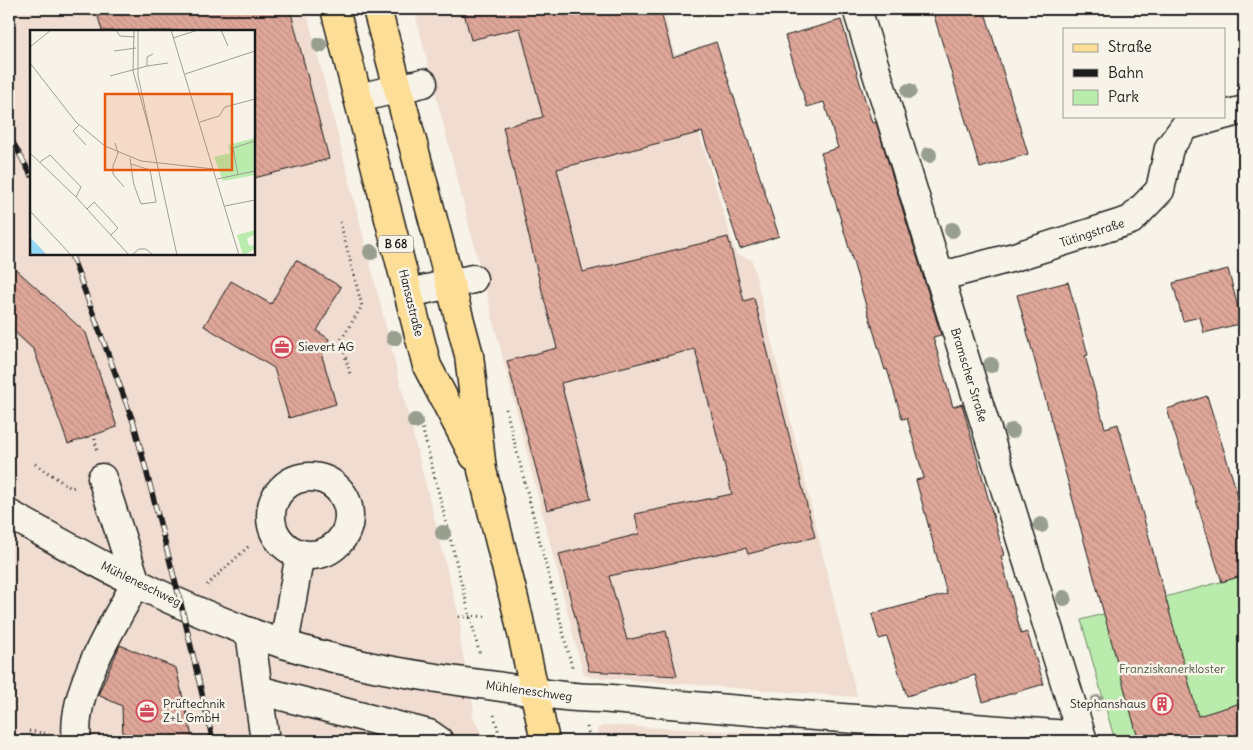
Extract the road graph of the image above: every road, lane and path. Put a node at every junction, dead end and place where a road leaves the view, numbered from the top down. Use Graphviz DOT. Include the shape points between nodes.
graph roads {
  1 [pos="335,9"];
  2 [pos="377,9"];
  3 [pos="857,9"];
  4 [pos="411,86"];
  5 [pos="358,98"];
  6 [pos="1244,110"];
  7 [pos="1226,114"];
  8 [pos="1213,118"];
  9 [pos="340,222"];
  10 [pos="938,277"];
  11 [pos="462,281"];
  12 [pos="409,293"];
  13 [pos="350,374"];
  14 [pos="482,470"];
  15 [pos="102,478"];
  16 [pos="9,514"];
  17 [pos="250,545"];
  18 [pos="300,554"];
  19 [pos="136,583"];
  20 [pos="190,608"];
  21 [pos="250,632"];
  22 [pos="284,644"];
  23 [pos="258,690"];
  24 [pos="535,692"];
  25 [pos="1082,738"];
  26 [pos="77,741"];
  27 [pos="265,741"];
  28 [pos="439,741"];
  29 [pos="545,741"];
  1 -- 5 [label="main road, Hansastraße / B 68"];
  2 -- 4 [label="main road, Hansastraße / B 68"];
  3 -- 10 [label="street, Bramscher Straße"];
  4 -- 5 [label="street"];
  4 -- 11 [label="main road, Hansastraße / B 68"];
  5 -- 12 [label="main road, Hansastraße / B 68"];
  6 -- 7 [label="street"];
  8 -- 10 [label="street, Tütingstraße" via="1185,126 1169,148 1160,190 1131,220"];
  9 -- 13 [label="path" via="362,306 341,340"];
  10 -- 25 [label="street, Bramscher Straße"];
  11 -- 12 [label="street"];
  11 -- 14 [label="main road, Hansastraße / B 68"];
  12 -- 14 [label="main road, Hansastraße / B 68" via="427,366"];
  14 -- 24 [label="main road, Hansastraße / B 68"];
  15 -- 19 [label="street"];
  16 -- 19 [label="street, Mühleneschweg"];
  17 -- 20 [label="path" via="211,580"];
  18 -- 22 [label="street"];
  19 -- 20 [label="street, Mühleneschweg"];
  19 -- 26 [label="street" via="90,670 79,705"];
  20 -- 21 [label="street, Mühleneschweg"];
  21 -- 22 [label="street, Mühleneschweg"];
  21 -- 23 [label="street"];
  22 -- 24 [label="street, Mühleneschweg" via="355,663"];
  23 -- 27 [label="street"];
  23 -- 28 [label="street" via="429,734"];
  24 -- 25 [label="street, Mühleneschweg"];
  24 -- 29 [label="main road, Hansastraße / B 68"];
}
